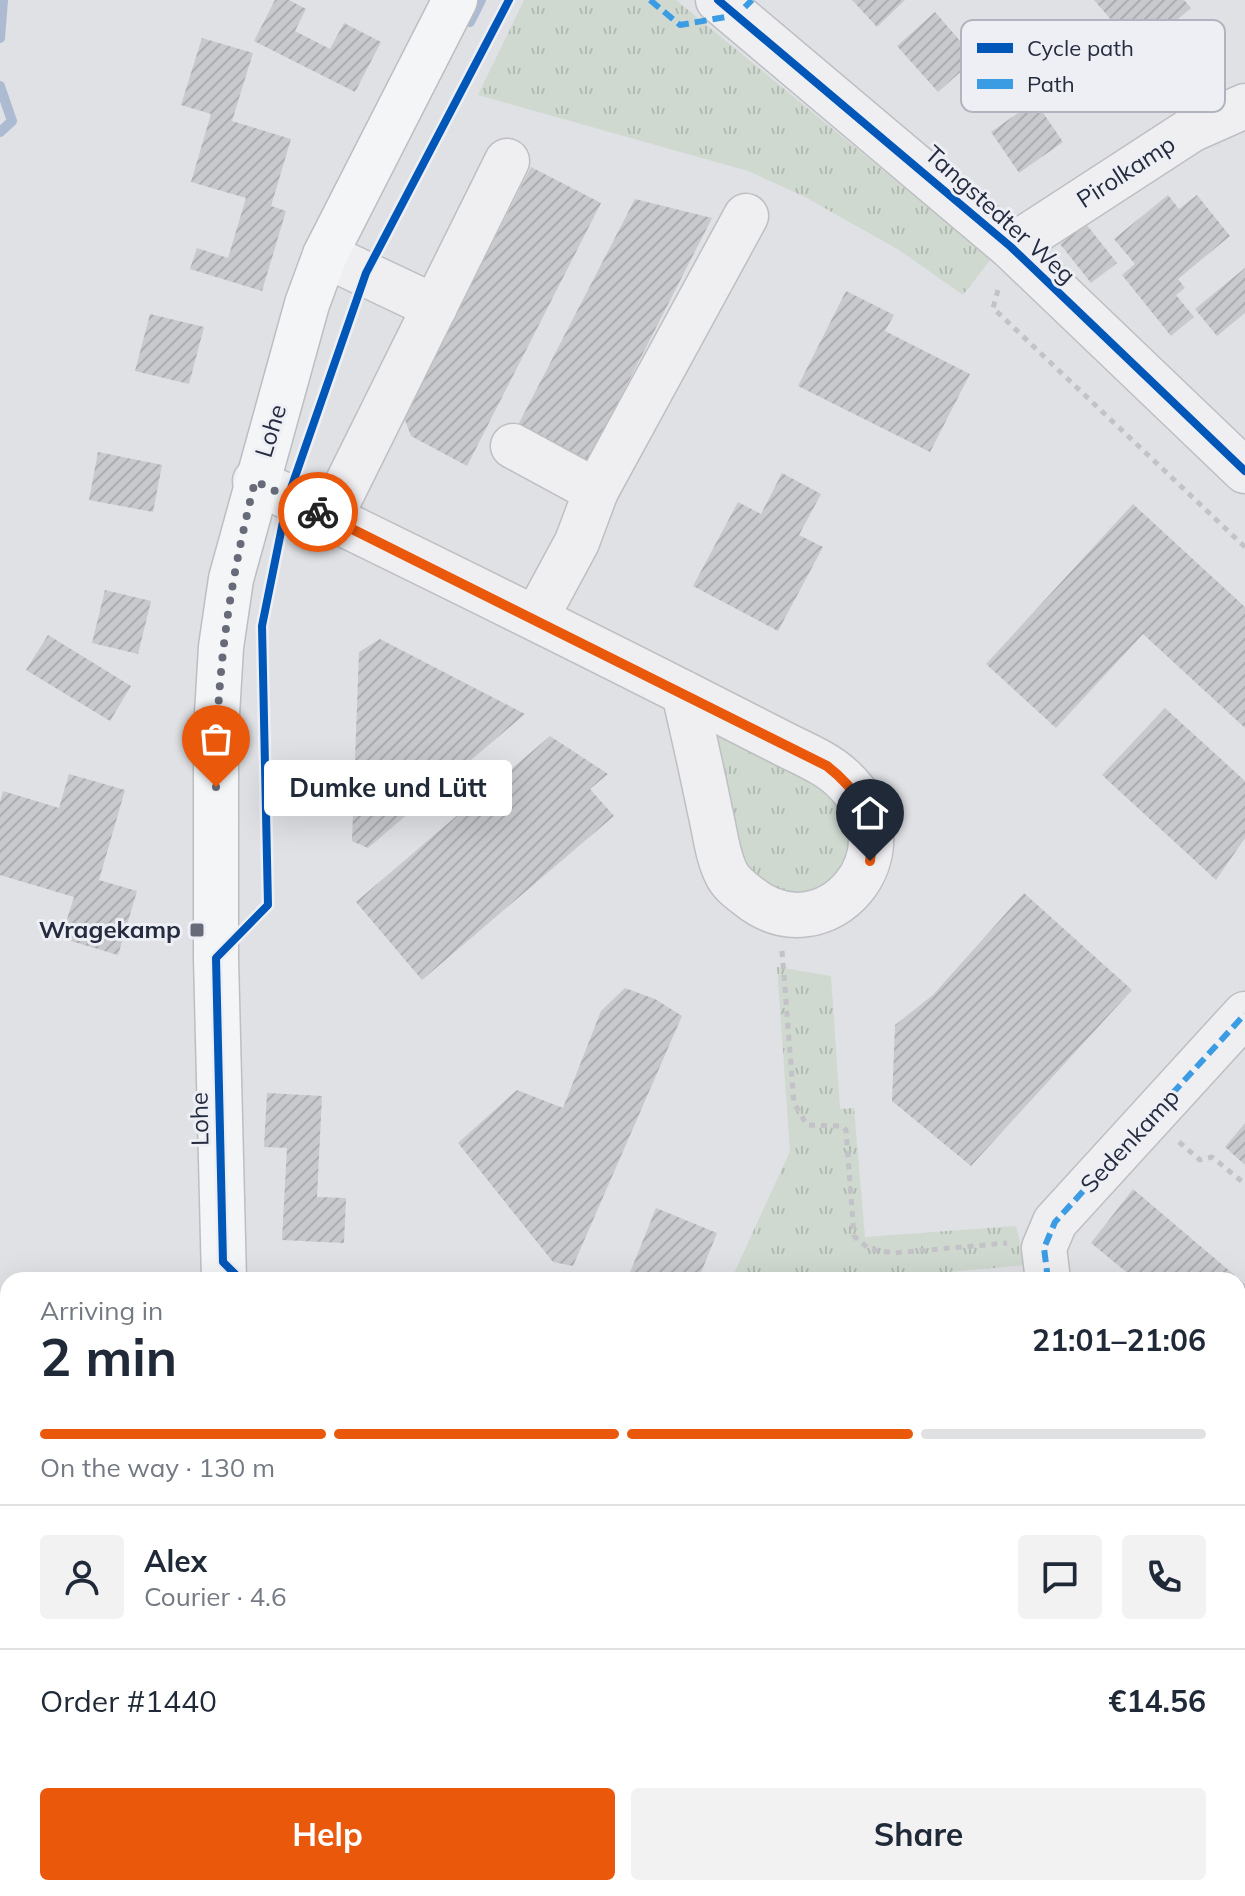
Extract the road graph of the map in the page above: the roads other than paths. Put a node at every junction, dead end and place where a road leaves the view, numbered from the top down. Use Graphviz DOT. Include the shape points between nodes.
graph roads {
  1 [pos="455,0"];
  2 [pos="718,0"];
  3 [pos="1245,106"];
  4 [pos="507,161"];
  5 [pos="746,216"];
  6 [pos="1011,247"];
  7 [pos="325,255"];
  8 [pos="435,307"];
  9 [pos="513,446"];
  10 [pos="1245,471"];
  11 [pos="255,481"];
  12 [pos="596,491"];
  13 [pos="330,518"];
  14 [pos="536,618"];
  15 [pos="684,693"];
  16 [pos="1245,1014"];
  17 [pos="1046,1264"];
  18 [pos="224,1272"];
  1 -- 7 [label="main road, Lohe"];
  2 -- 6 [label="street, Tangstedter Weg"];
  3 -- 6 [label="street, Pirolkamp" via="1191,130"];
  4 -- 8 [label="street"];
  5 -- 12 [label="street"];
  6 -- 10 [label="street, Tangstedter Weg"];
  7 -- 8 [label="street"];
  7 -- 11 [label="main road, Lohe"];
  8 -- 13 [label="street"];
  9 -- 12 [label="street"];
  11 -- 13 [label="street"];
  11 -- 18 [label="main road, Lohe" via="231,579 216,731"];
  12 -- 14 [label="street" via="577,542"];
  13 -- 14 [label="street"];
  14 -- 15 [label="street"];
  15 -- 15 [label="street" via="827,766 850,785 872,836 870,861 854,889 825,908 783,914 756,903 727,877"];
  16 -- 17 [label="street, Sedenkamp" via="1055,1222"];
}
